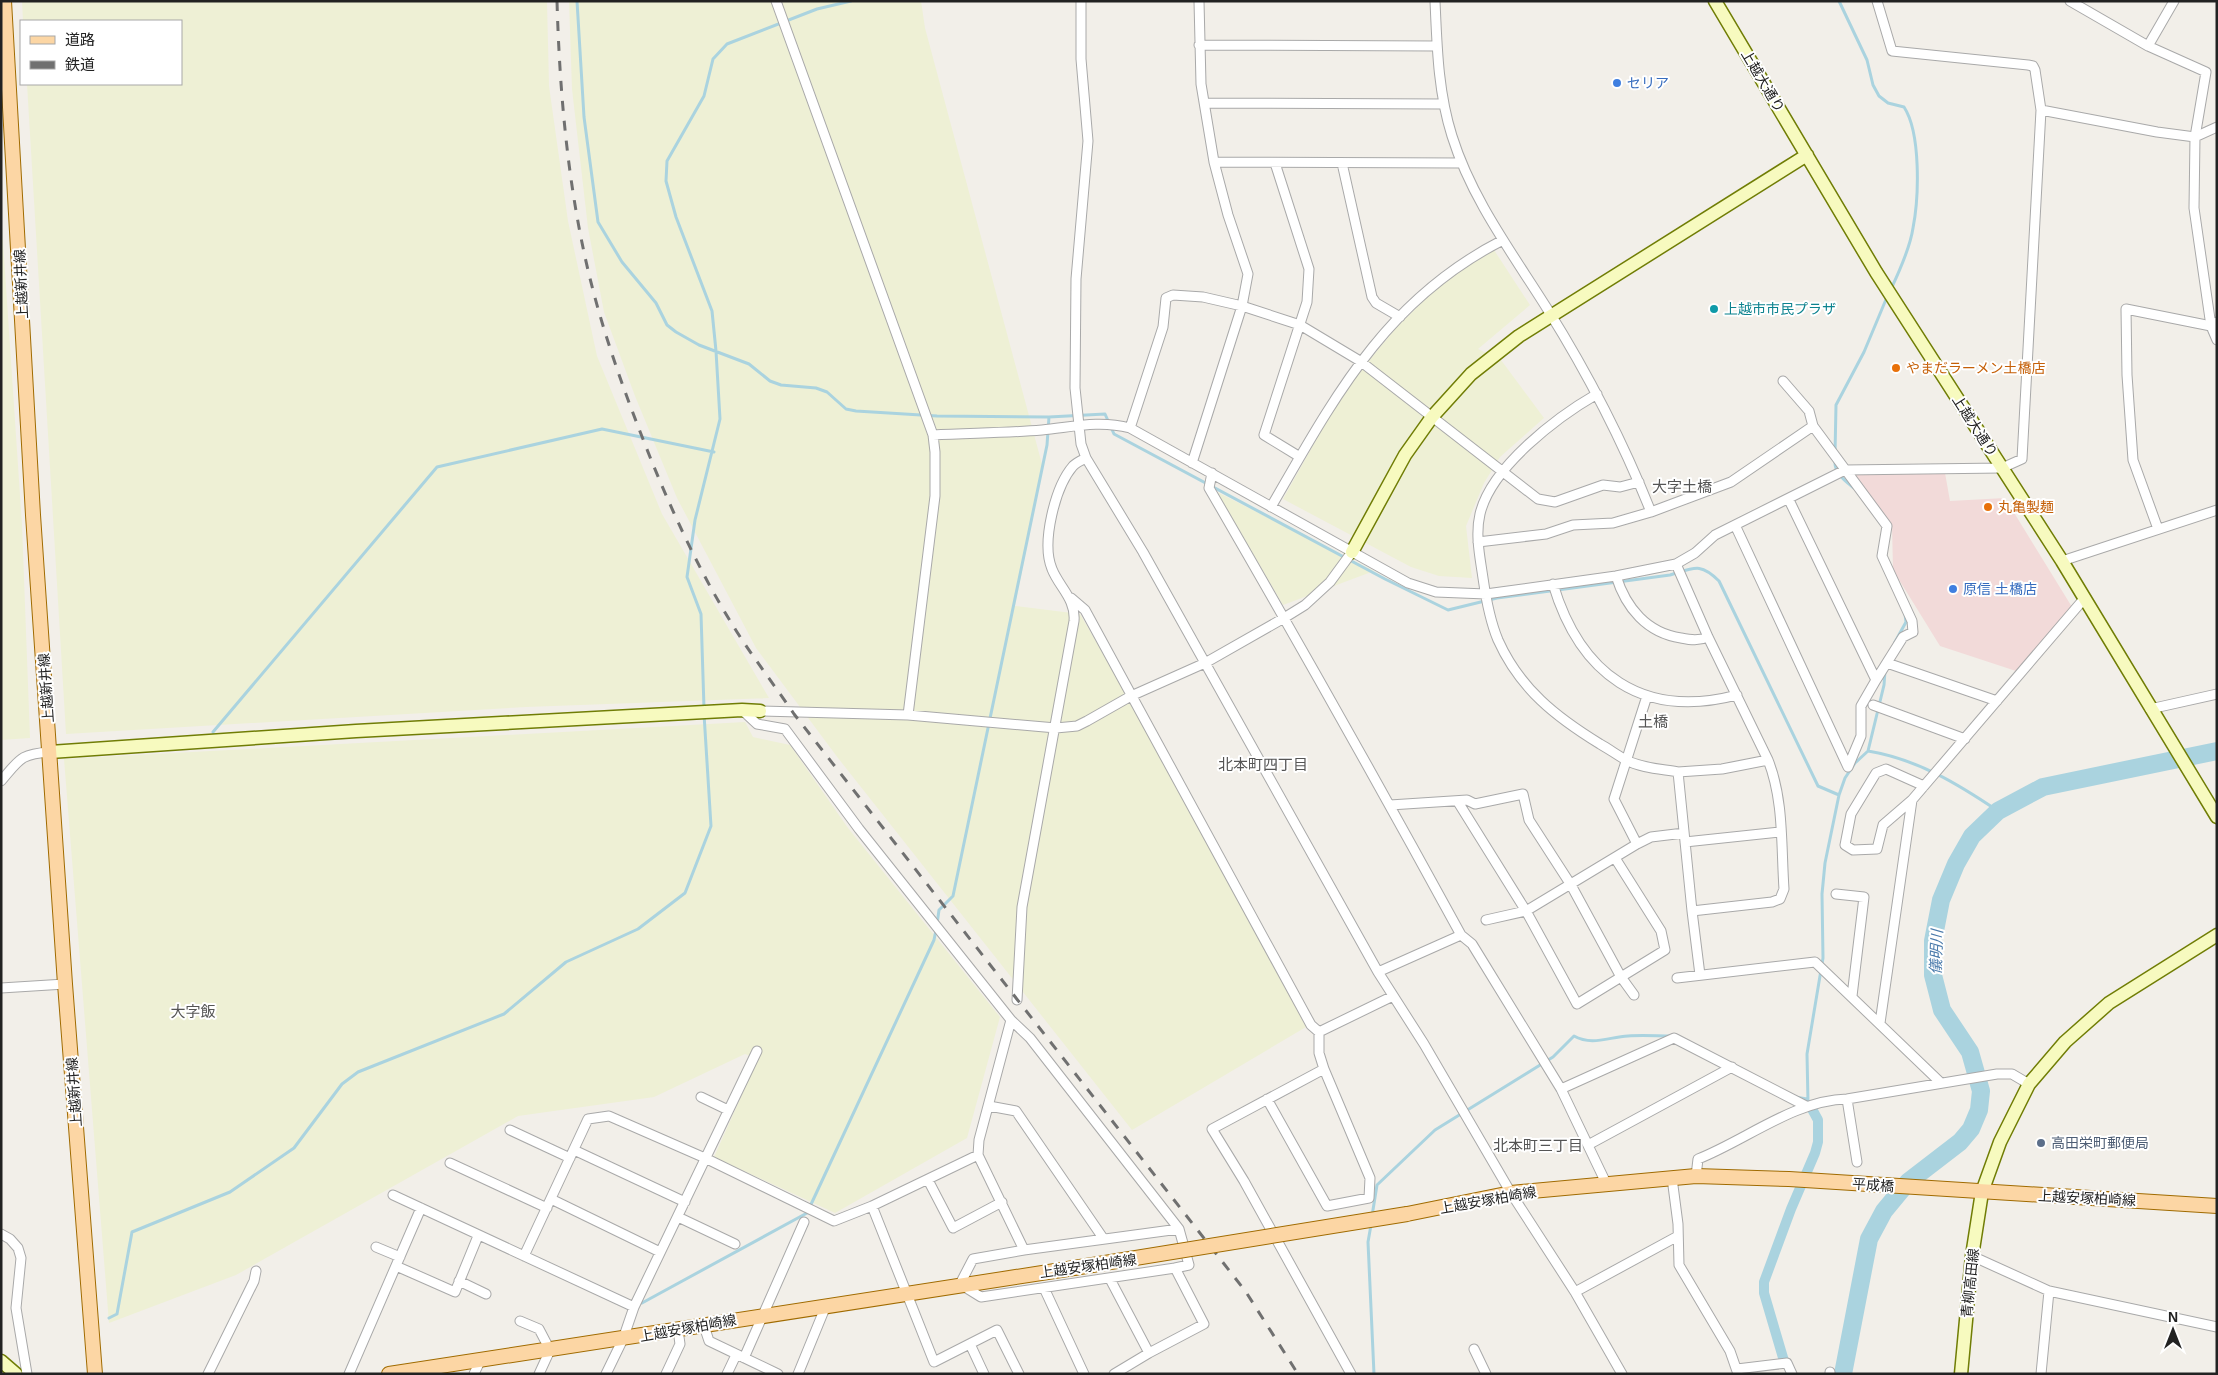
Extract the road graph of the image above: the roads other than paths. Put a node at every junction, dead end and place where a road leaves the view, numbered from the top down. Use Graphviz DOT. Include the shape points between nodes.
graph roads {
  1 [pos="4,1"];
  2 [pos="776,1"];
  3 [pos="1081,1"];
  4 [pos="1198,1"];
  5 [pos="1435,1"];
  6 [pos="1715,1"];
  7 [pos="1877,1"];
  8 [pos="2070,1"];
  9 [pos="2174,1"];
  10 [pos="1199,45"];
  11 [pos="1437,46"];
  12 [pos="2148,46"];
  13 [pos="1205,103"];
  14 [pos="1444,104"];
  15 [pos="2041,110"];
  16 [pos="2217,127"];
  17 [pos="2195,137"];
  18 [pos="1807,155"];
  19 [pos="1214,162"];
  20 [pos="1275,163"];
  21 [pos="1342,163"];
  22 [pos="1462,163"];
  23 [pos="1503,240"];
  24 [pos="1242,306"];
  25 [pos="1552,316"];
  26 [pos="1400,317"];
  27 [pos="2214,324"];
  28 [pos="1300,325"];
  29 [pos="2217,340"];
  30 [pos="1360,361"];
  31 [pos="1783,381"];
  32 [pos="1597,394"];
  33 [pos="1432,417"];
  34 [pos="1078,424"];
  35 [pos="1813,426"];
  36 [pos="1130,428"];
  37 [pos="933,435"];
  38 [pos="1300,457"];
  39 [pos="1086,458"];
  40 [pos="1192,463"];
  41 [pos="2002,468"];
  42 [pos="1846,470"];
  43 [pos="1504,472"];
  44 [pos="1212,473"];
  45 [pos="1639,482"];
  46 [pos="1789,500"];
  47 [pos="1271,507"];
  48 [pos="2217,510"];
  49 [pos="1651,512"];
  50 [pos="1735,524"];
  51 [pos="2158,529"];
  52 [pos="1478,542"];
  53 [pos="1352,552"];
  54 [pos="2062,561"];
  55 [pos="1676,564"];
  56 [pos="1616,576"];
  57 [pos="1553,584"];
  58 [pos="1486,594"];
  59 [pos="1069,597"];
  60 [pos="2083,600"];
  61 [pos="1284,618"];
  62 [pos="1708,637"];
  63 [pos="1205,663"];
  64 [pos="1887,663"];
  65 [pos="1876,680"];
  66 [pos="2217,694"];
  67 [pos="1737,695"];
  68 [pos="1132,696"];
  69 [pos="1647,696"];
  70 [pos="1997,701"];
  71 [pos="1873,705"];
  72 [pos="2150,709"];
  73 [pos="742,710"];
  74 [pos="760,711"];
  75 [pos="908,715"];
  76 [pos="1056,728"];
  77 [pos="1965,739"];
  78 [pos="50,752"];
  79 [pos="1626,760"];
  80 [pos="1768,760"];
  81 [pos="1678,772"];
  82 [pos="1,781"];
  83 [pos="1924,786"];
  84 [pos="1912,800"];
  85 [pos="1458,802"];
  86 [pos="1390,805"];
  87 [pos="2217,817"];
  88 [pos="1780,832"];
  89 [pos="1684,838"];
  90 [pos="1637,844"];
  91 [pos="1615,858"];
  92 [pos="1571,885"];
  93 [pos="1836,894"];
  94 [pos="1526,911"];
  95 [pos="1692,911"];
  96 [pos="1486,920"];
  97 [pos="1461,935"];
  98 [pos="2217,935"];
  99 [pos="1378,972"];
  100 [pos="1700,975"];
  101 [pos="1621,976"];
  102 [pos="1677,978"];
  103 [pos="65,984"];
  104 [pos="1,988"];
  105 [pos="1634,995"];
  106 [pos="1393,996"];
  107 [pos="1852,996"];
  108 [pos="1017,1000"];
  109 [pos="1011,1020"];
  110 [pos="1880,1023"];
  111 [pos="1319,1032"];
  112 [pos="757,1051"];
  113 [pos="1732,1067"];
  114 [pos="1324,1069"];
  115 [pos="1941,1083"];
  116 [pos="2029,1084"];
  117 [pos="1561,1089"];
  118 [pos="702,1097"];
  119 [pos="1267,1099"];
  120 [pos="1846,1099"];
  121 [pos="989,1106"];
  122 [pos="1806,1106"];
  123 [pos="728,1110"];
  124 [pos="510,1130"];
  125 [pos="1588,1145"];
  126 [pos="572,1154"];
  127 [pos="978,1155"];
  128 [pos="706,1158"];
  129 [pos="1857,1162"];
  130 [pos="450,1163"];
  131 [pos="1696,1176"];
  132 [pos="1672,1178"];
  133 [pos="1789,1179"];
  134 [pos="928,1180"];
  135 [pos="1606,1183"];
  136 [pos="1957,1190"];
  137 [pos="1982,1192"];
  138 [pos="1511,1194"];
  139 [pos="393,1195"];
  140 [pos="552,1199"];
  141 [pos="685,1202"];
  142 [pos="1002,1202"];
  143 [pos="872,1206"];
  144 [pos="2217,1206"];
  145 [pos="421,1208"];
  146 [pos="547,1208"];
  147 [pos="678,1217"];
  148 [pos="804,1222"];
  149 [pos="1179,1229"];
  150 [pos="1,1234"];
  151 [pos="478,1236"];
  152 [pos="1678,1236"];
  153 [pos="1103,1238"];
  154 [pos="735,1244"];
  155 [pos="376,1246"];
  156 [pos="1024,1250"];
  157 [pos="660,1252"];
  158 [pos="524,1256"];
  159 [pos="1972,1256"];
  160 [pos="398,1261"];
  161 [pos="1175,1268"];
  162 [pos="256,1270"];
  163 [pos="1110,1279"];
  164 [pos="459,1281"];
  165 [pos="960,1284"];
  166 [pos="1044,1288"];
  167 [pos="2049,1291"];
  168 [pos="1575,1292"];
  169 [pos="486,1294"];
  170 [pos="907,1294"];
  171 [pos="634,1307"];
  172 [pos="825,1308"];
  173 [pos="763,1315"];
  174 [pos="520,1321"];
  175 [pos="704,1326"];
  176 [pos="2217,1327"];
  177 [pos="678,1330"];
  178 [pos="622,1339"];
  179 [pos="970,1344"];
  180 [pos="1474,1349"];
  181 [pos="550,1350"];
  182 [pos="1148,1353"];
  183 [pos="740,1356"];
  184 [pos="1,1361"];
  185 [pos="480,1361"];
  186 [pos="1737,1372"];
  187 [pos="774,1373"];
  188 [pos="16,1374"];
  189 [pos="27,1374"];
  190 [pos="96,1374"];
  191 [pos="208,1374"];
  192 [pos="349,1374"];
  193 [pos="390,1374"];
  194 [pos="474,1374"];
  195 [pos="539,1374"];
  196 [pos="606,1374"];
  197 [pos="666,1374"];
  198 [pos="728,1374"];
  199 [pos="798,1374"];
  200 [pos="984,1374"];
  201 [pos="1019,1374"];
  202 [pos="1084,1374"];
  203 [pos="1114,1374"];
  204 [pos="1351,1374"];
  205 [pos="1486,1374"];
  206 [pos="1622,1374"];
  207 [pos="1792,1374"];
  208 [pos="1962,1374"];
  209 [pos="2041,1374"];
  1 -- 78 [label="main road, 上越新井線"];
  2 -- 37 [label="street"];
  3 -- 34 [label="street" via="1081,59 1088,141 1076,279"];
  4 -- 10 [label="street"];
  5 -- 11 [label="street"];
  6 -- 18 [label="street, 上越大通り"];
  7 -- 15 [label="street" via="1892,51 2033,66"];
  8 -- 12 [label="street"];
  9 -- 12 [label="street"];
  10 -- 11 [label="street"];
  10 -- 13 [label="street"];
  11 -- 14 [label="street"];
  12 -- 17 [label="street" via="2206,72"];
  13 -- 14 [label="street"];
  13 -- 19 [label="street"];
  14 -- 22 [label="street"];
  15 -- 17 [label="street"];
  15 -- 41 [label="street" via="2022,459"];
  16 -- 17 [label="street"];
  17 -- 27 [label="street" via="2194,208"];
  18 -- 25 [label="street"];
  18 -- 41 [label="street, 上越大通り"];
  19 -- 20 [label="street"];
  19 -- 24 [label="street" via="1248,274"];
  20 -- 21 [label="street"];
  20 -- 28 [label="street" via="1309,269 1310,285"];
  21 -- 22 [label="street"];
  21 -- 26 [label="street" via="1372,297 1376,303"];
  22 -- 23 [label="street" via="1472,190"];
  23 -- 25 [label="street"];
  23 -- 26 [label="street" via="1451,272"];
  24 -- 28 [label="street"];
  24 -- 36 [label="street" via="1203,297 1166,298 1163,327"];
  24 -- 40 [label="street"];
  25 -- 32 [label="street"];
  25 -- 33 [label="street" via="1495,353"];
  26 -- 30 [label="street"];
  27 -- 29 [label="street"];
  27 -- 51 [label="street" via="2126,309 2126,375 2133,460"];
  28 -- 30 [label="street"];
  28 -- 38 [label="street" via="1264,436"];
  30 -- 33 [label="street"];
  30 -- 38 [label="street"];
  31 -- 35 [label="street" via="1809,411"];
  32 -- 43 [label="street" via="1542,432"];
  32 -- 45 [label="street"];
  33 -- 43 [label="street"];
  33 -- 53 [label="street" via="1404,455"];
  34 -- 36 [label="street" via="1113,424"];
  34 -- 37 [label="street" via="1043,430"];
  34 -- 39 [label="street"];
  35 -- 42 [label="street"];
  35 -- 49 [label="street" via="1731,482"];
  36 -- 40 [label="street"];
  37 -- 75 [label="street" via="935,496"];
  38 -- 47 [label="street"];
  39 -- 59 [label="street" via="1074,464 1055,497 1048,547 1051,568"];
  39 -- 63 [label="street"];
  40 -- 44 [label="street"];
  41 -- 42 [label="street"];
  41 -- 54 [label="street, 上越大通り"];
  42 -- 46 [label="street"];
  42 -- 64 [label="street" via="1887,526 1882,556 1912,622 1913,632 1903,637"];
  43 -- 45 [label="street" via="1538,499 1547,502 1604,484 1620,487"];
  43 -- 52 [label="street" via="1480,513"];
  44 -- 47 [label="street"];
  44 -- 61 [label="street" via="1209,488"];
  45 -- 49 [label="street"];
  46 -- 50 [label="street"];
  46 -- 65 [label="street"];
  47 -- 53 [label="street"];
  48 -- 51 [label="street"];
  49 -- 52 [label="street" via="1613,523 1573,525 1546,534"];
  50 -- 55 [label="street"];
  50 -- 65 [label="street" via="1848,767 1861,736 1861,706"];
  51 -- 54 [label="street"];
  52 -- 58 [label="street"];
  53 -- 58 [label="street" via="1421,588 1451,594"];
  53 -- 61 [label="street" via="1330,582 1305,605"];
  54 -- 60 [label="street, 上越大通り"];
  55 -- 56 [label="street"];
  55 -- 62 [label="street"];
  56 -- 57 [label="street"];
  56 -- 62 [label="street" via="1628,604 1646,624 1668,636 1692,640"];
  57 -- 58 [label="street"];
  57 -- 69 [label="street" via="1566,620 1582,648 1611,676"];
  58 -- 79 [label="street" via="1499,642 1533,692 1561,719"];
  59 -- 68 [label="street" via="1085,610"];
  59 -- 76 [label="street" via="1075,610 1074,621"];
  60 -- 70 [label="street"];
  60 -- 72 [label="street, 上越大通り"];
  61 -- 63 [label="street"];
  61 -- 86 [label="street"];
  62 -- 67 [label="street"];
  63 -- 68 [label="street"];
  63 -- 99 [label="street"];
  64 -- 65 [label="street"];
  64 -- 70 [label="street"];
  66 -- 72 [label="street"];
  67 -- 69 [label="street" via="1687,703"];
  67 -- 80 [label="street"];
  68 -- 76 [label="street" via="1078,726"];
  68 -- 111 [label="street" via="1311,1024"];
  69 -- 79 [label="street"];
  70 -- 77 [label="street"];
  71 -- 77 [label="street"];
  72 -- 87 [label="street, 上越大通り"];
  73 -- 74 [label="street"];
  73 -- 78 [label="street"];
  73 -- 109 [label="street" via="757,724 785,729 859,829"];
  74 -- 75 [label="street"];
  75 -- 76 [label="street"];
  76 -- 108 [label="street" via="1022,907"];
  77 -- 83 [label="street"];
  78 -- 82 [label="street" via="29,754 20,759"];
  78 -- 103 [label="main road, 上越新井線"];
  79 -- 81 [label="street"];
  79 -- 90 [label="street" via="1614,799"];
  80 -- 81 [label="street" via="1722,769"];
  80 -- 88 [label="street" via="1778,794"];
  81 -- 89 [label="street"];
  83 -- 84 [label="street"];
  83 -- 84 [label="street" via="1886,768 1876,773 1851,814 1844,845 1852,850 1877,849 1883,825"];
  84 -- 110 [label="street"];
  85 -- 86 [label="street"];
  85 -- 92 [label="street" via="1467,800 1475,804 1523,794 1529,820"];
  85 -- 94 [label="street"];
  86 -- 97 [label="street"];
  88 -- 89 [label="street"];
  88 -- 95 [label="street" via="1784,889 1780,900"];
  89 -- 90 [label="street" via="1651,837"];
  89 -- 95 [label="street"];
  90 -- 91 [label="street"];
  91 -- 92 [label="street"];
  91 -- 101 [label="street" via="1661,932 1665,950"];
  92 -- 94 [label="street"];
  92 -- 101 [label="street"];
  93 -- 107 [label="street" via="1864,897"];
  94 -- 96 [label="street"];
  94 -- 101 [label="street" via="1577,1004"];
  95 -- 100 [label="street"];
  97 -- 99 [label="street"];
  97 -- 117 [label="street" via="1472,944"];
  98 -- 116 [label="street, 青柳高田線" via="2109,1003 2065,1042"];
  99 -- 106 [label="street"];
  100 -- 102 [label="street"];
  100 -- 107 [label="street" via="1815,962"];
  101 -- 105 [label="street"];
  103 -- 104 [label="street"];
  103 -- 190 [label="main road, 上越新井線"];
  106 -- 111 [label="street"];
  106 -- 138 [label="street"];
  107 -- 110 [label="street"];
  109 -- 121 [label="street"];
  109 -- 149 [label="street" via="1030,1038"];
  110 -- 115 [label="street"];
  111 -- 114 [label="street" via="1319,1053"];
  112 -- 123 [label="street"];
  113 -- 117 [label="street" via="1674,1038"];
  113 -- 122 [label="street"];
  113 -- 125 [label="street"];
  114 -- 119 [label="street"];
  114 -- 119 [label="street" via="1370,1178 1369,1198 1327,1206"];
  115 -- 116 [label="street" via="2012,1074"];
  115 -- 120 [label="street"];
  116 -- 137 [label="street, 青柳高田線" via="2000,1142"];
  117 -- 125 [label="street"];
  118 -- 123 [label="street"];
  119 -- 204 [label="street" via="1212,1129"];
  120 -- 122 [label="street" via="1826,1099"];
  120 -- 129 [label="street"];
  121 -- 127 [label="street"];
  121 -- 153 [label="street" via="1016,1111"];
  122 -- 131 [label="street" via="1698,1159"];
  123 -- 128 [label="street"];
  124 -- 126 [label="street"];
  125 -- 135 [label="street"];
  126 -- 128 [label="street" via="588,1119 609,1116"];
  126 -- 140 [label="street"];
  126 -- 141 [label="street"];
  127 -- 134 [label="street"];
  127 -- 142 [label="street"];
  128 -- 141 [label="street"];
  128 -- 143 [label="street" via="834,1221"];
  130 -- 146 [label="street"];
  131 -- 132 [label="main road, 上越安塚柏崎線"];
  131 -- 133 [label="main road, 上越安塚柏崎線"];
  132 -- 135 [label="main road, 上越安塚柏崎線"];
  132 -- 152 [label="street"];
  133 -- 136 [label="main road, 平成橋"];
  134 -- 142 [label="street" via="953,1228"];
  134 -- 143 [label="street"];
  135 -- 138 [label="main road, 上越安塚柏崎線"];
  136 -- 137 [label="main road, 上越安塚柏崎線"];
  137 -- 144 [label="main road, 上越安塚柏崎線"];
  137 -- 159 [label="street, 青柳高田線"];
  138 -- 165 [label="main road, 上越安塚柏崎線, bridge" via="1407,1214"];
  138 -- 168 [label="street"];
  139 -- 145 [label="street"];
  140 -- 146 [label="street"];
  140 -- 157 [label="street"];
  141 -- 147 [label="street"];
  142 -- 156 [label="street"];
  143 -- 170 [label="street"];
  145 -- 151 [label="street"];
  145 -- 160 [label="street"];
  146 -- 158 [label="street"];
  147 -- 154 [label="street"];
  147 -- 157 [label="street"];
  148 -- 173 [label="street"];
  149 -- 153 [label="street"];
  149 -- 161 [label="street" via="1189,1265"];
  150 -- 189 [label="street" via="10,1239 21,1258 16,1308"];
  151 -- 158 [label="street"];
  151 -- 164 [label="street"];
  152 -- 168 [label="street"];
  152 -- 186 [label="street" via="1679,1265 1730,1351"];
  153 -- 156 [label="street"];
  155 -- 160 [label="street"];
  156 -- 165 [label="street" via="972,1259"];
  157 -- 171 [label="street"];
  158 -- 171 [label="street"];
  159 -- 167 [label="street"];
  159 -- 208 [label="street, 青柳高田線"];
  160 -- 164 [label="street" via="454,1292"];
  160 -- 192 [label="street"];
  161 -- 163 [label="street"];
  161 -- 182 [label="street" via="1204,1324"];
  162 -- 191 [label="street" via="254,1281"];
  163 -- 166 [label="street"];
  163 -- 182 [label="street"];
  164 -- 169 [label="street"];
  165 -- 166 [label="street" via="981,1297"];
  165 -- 170 [label="main road, 上越安塚柏崎線"];
  166 -- 202 [label="street"];
  167 -- 176 [label="street"];
  167 -- 209 [label="street"];
  168 -- 206 [label="street"];
  170 -- 172 [label="main road, 上越安塚柏崎線"];
  170 -- 179 [label="street" via="934,1362"];
  171 -- 178 [label="street"];
  172 -- 173 [label="main road, 上越安塚柏崎線"];
  172 -- 199 [label="street"];
  173 -- 175 [label="main road, 上越安塚柏崎線"];
  173 -- 183 [label="street"];
  174 -- 181 [label="street" via="539,1329"];
  175 -- 177 [label="main road, 上越安塚柏崎線"];
  175 -- 183 [label="street" via="709,1341"];
  177 -- 178 [label="main road, 上越安塚柏崎線"];
  177 -- 197 [label="street" via="680,1344"];
  178 -- 181 [label="main road, 上越安塚柏崎線"];
  178 -- 196 [label="street"];
  179 -- 200 [label="street"];
  179 -- 201 [label="street" via="997,1330"];
  180 -- 205 [label="street"];
  181 -- 185 [label="main road, 上越安塚柏崎線"];
  181 -- 195 [label="street"];
  182 -- 203 [label="street"];
  183 -- 187 [label="street"];
  183 -- 198 [label="street"];
  184 -- 188 [label="street"];
  185 -- 193 [label="main road, 上越安塚柏崎線"];
  185 -- 194 [label="street"];
  186 -- 207 [label="street" via="1787,1363"];
}
